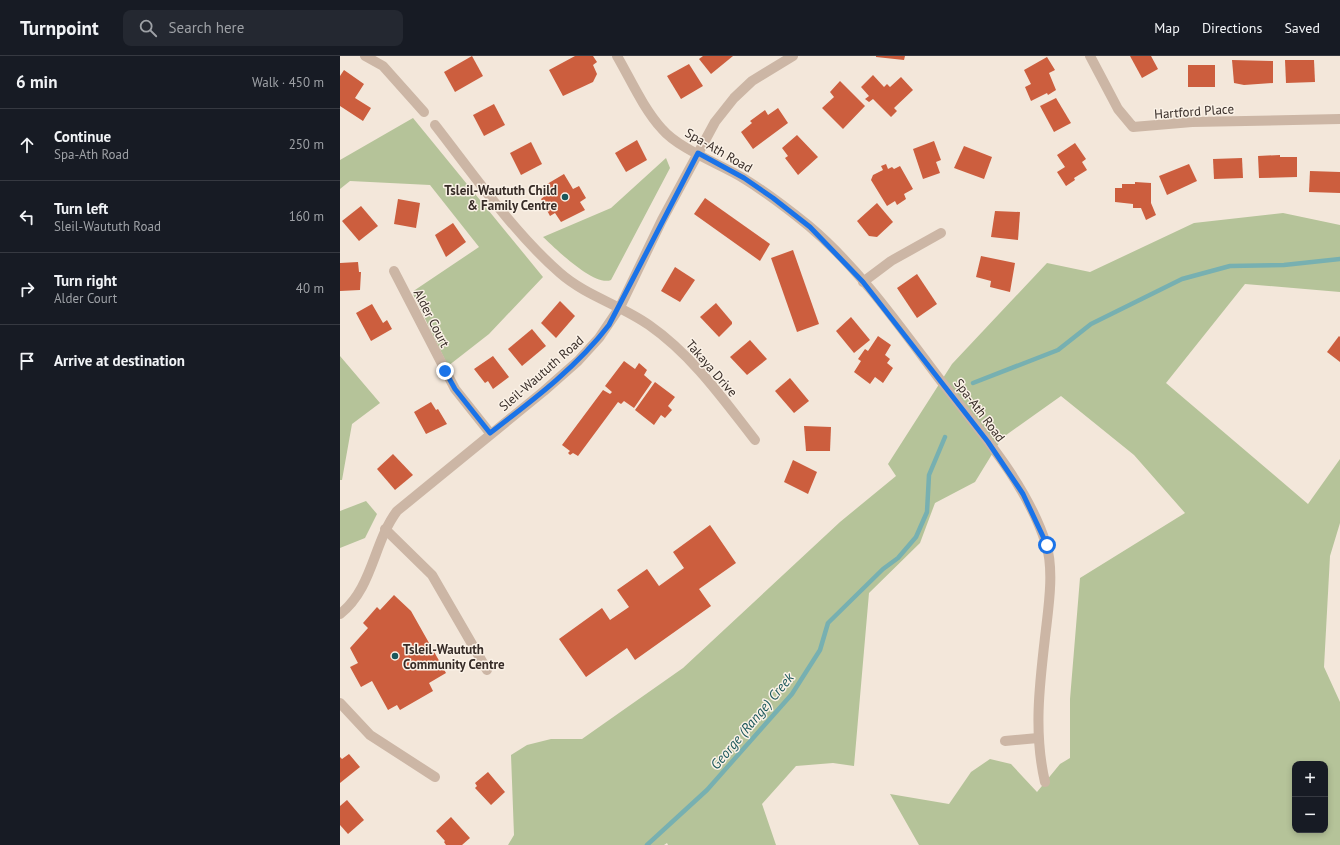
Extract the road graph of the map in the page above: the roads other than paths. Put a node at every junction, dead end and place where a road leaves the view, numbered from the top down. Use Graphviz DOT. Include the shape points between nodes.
graph roads {
  1 [pos="365,56"];
  2 [pos="617,56"];
  3 [pos="793,56"];
  4 [pos="1090,56"];
  5 [pos="424,112"];
  6 [pos="1340,119"];
  7 [pos="435,126"];
  8 [pos="698,153"];
  9 [pos="941,233"];
  10 [pos="394,271"];
  11 [pos="863,282"];
  12 [pos="620,307"];
  13 [pos="490,433"];
  14 [pos="755,440"];
  15 [pos="385,530"];
  16 [pos="340,614"];
  17 [pos="487,670"];
  18 [pos="340,703"];
  19 [pos="1038,738"];
  20 [pos="1005,741"];
  21 [pos="435,777"];
  22 [pos="1045,782"];
  1 -- 5 [label="street" via="383,66"];
  2 -- 8 [label="street, Spa-Ath Road" via="649,112 663,131"];
  3 -- 8 [label="street, Sleil-Waututh Road" via="752,81 734,98 715,122"];
  4 -- 6 [label="street, Hartford Place" via="1118,109 1133,127 1192,122"];
  7 -- 12 [label="street, Takaya Drive" via="538,254 584,291"];
  8 -- 11 [label="street, Spa-Ath Road" via="744,178 773,198 810,227"];
  8 -- 12 [label="street, Sleil-Waututh Road"];
  9 -- 11 [label="street" via="891,261"];
  10 -- 13 [label="street, Alder Court" via="452,383"];
  11 -- 19 [label="street, Spa-Ath Road" via="988,442 1023,494 1047,545 1051,586 1039,692"];
  12 -- 13 [label="street, Sleil-Waututh Road" via="609,325 578,361"];
  12 -- 14 [label="street, Takaya Drive" via="649,324 686,354"];
  13 -- 15 [label="street, Sleil-Waututh Road" via="405,503"];
  15 -- 16 [label="street, Sleil-Waututh Road" via="363,588"];
  15 -- 17 [label="street" via="432,575"];
  18 -- 21 [label="street" via="370,735"];
  19 -- 20 [label="street"];
  19 -- 22 [label="street, Spa-Ath Road"];
}
